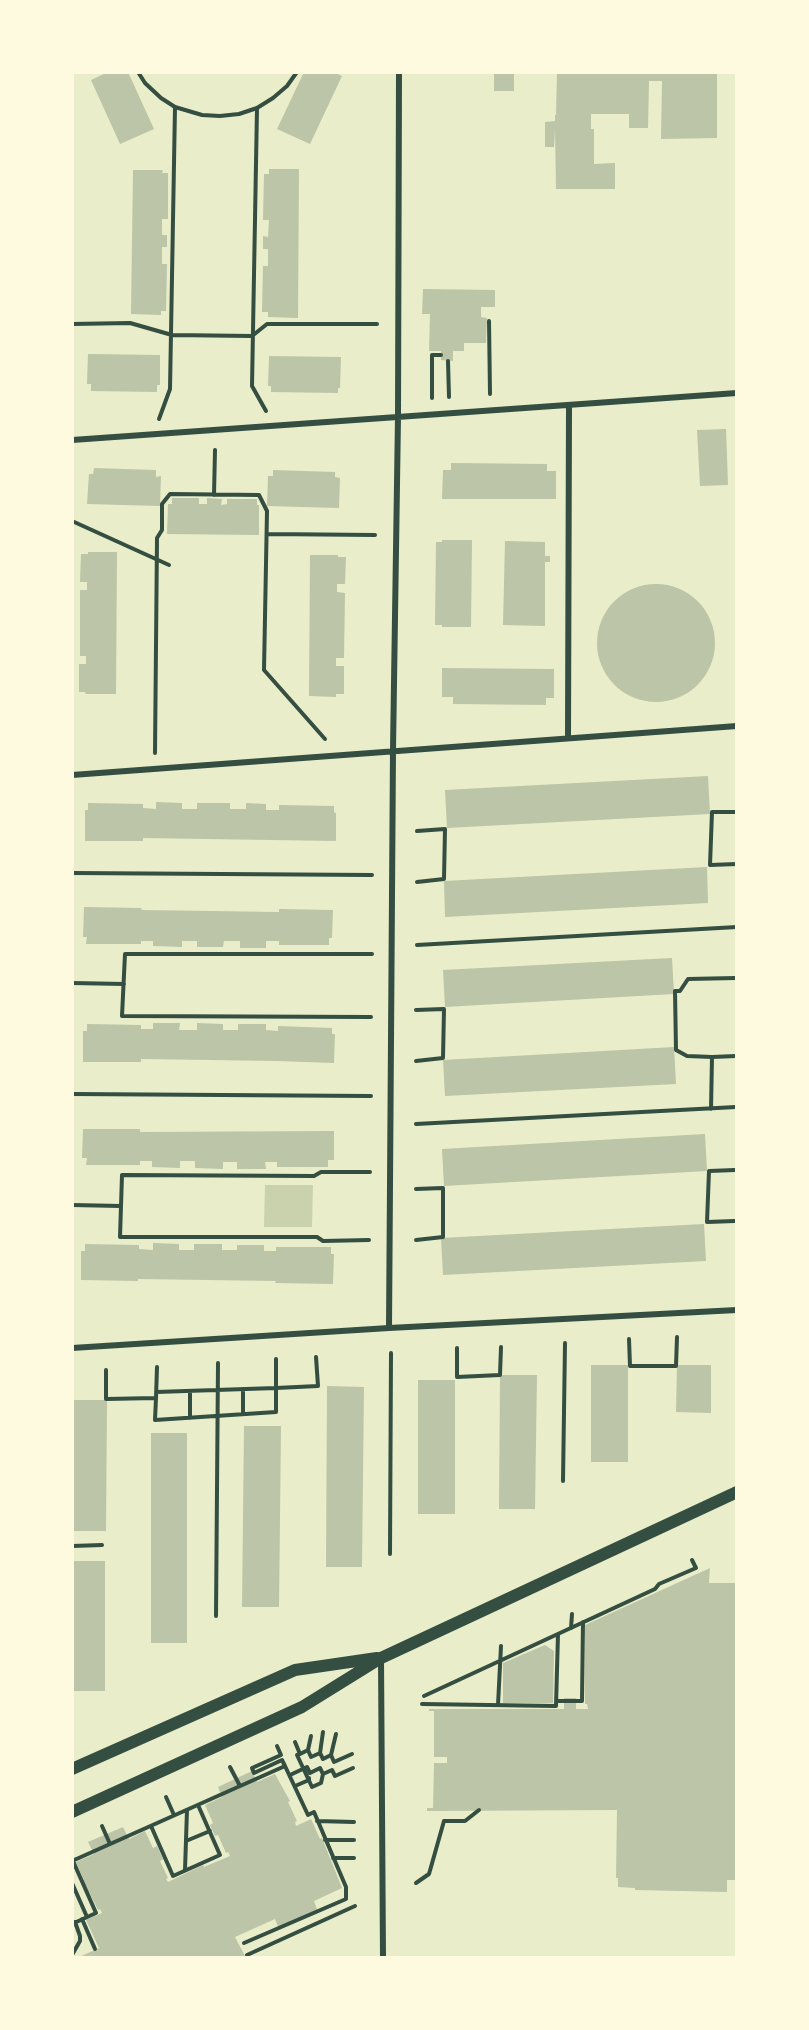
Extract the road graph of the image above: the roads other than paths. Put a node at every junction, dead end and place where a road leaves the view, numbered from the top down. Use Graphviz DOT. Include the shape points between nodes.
graph roads {
  1 [pos="399,72"];
  2 [pos="737,393"];
  3 [pos="569,405"];
  4 [pos="398,417"];
  5 [pos="72,440"];
  6 [pos="737,726"];
  7 [pos="568,737"];
  8 [pos="393,750"];
  9 [pos="72,775"];
  10 [pos="737,1310"];
  11 [pos="389,1328"];
  12 [pos="72,1348"];
  13 [pos="737,1492"];
  14 [pos="381,1658"];
  15 [pos="72,1769"];
  16 [pos="72,1812"];
  17 [pos="383,1958"];
  1 -- 4 [label="street"];
  2 -- 3 [label="street"];
  3 -- 4 [label="street"];
  3 -- 7 [label="street"];
  4 -- 5 [label="street"];
  4 -- 8 [label="street"];
  6 -- 7 [label="street"];
  7 -- 8 [label="street"];
  8 -- 9 [label="street"];
  8 -- 11 [label="street"];
  10 -- 11 [label="street"];
  11 -- 12 [label="street"];
  13 -- 14 [label="main road"];
  14 -- 15 [label="main road" via="295,1670"];
  14 -- 16 [label="main road" via="302,1707"];
  14 -- 17 [label="street"];
}
